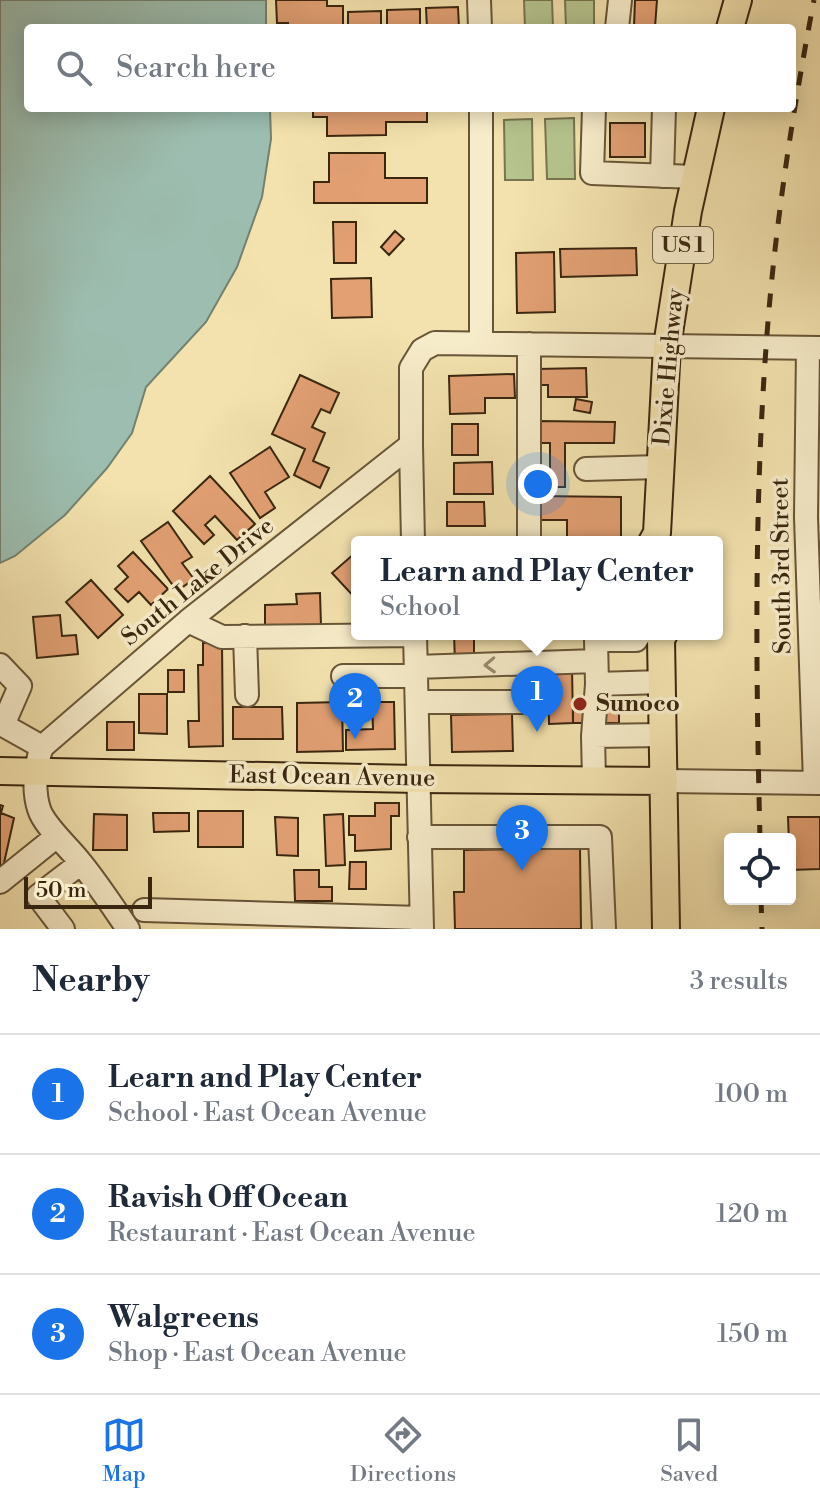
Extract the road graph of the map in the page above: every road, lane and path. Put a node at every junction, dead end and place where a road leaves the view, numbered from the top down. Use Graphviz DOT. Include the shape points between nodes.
graph roads {
  1 [pos="479,0"];
  2 [pos="620,0"];
  3 [pos="738,0"];
  4 [pos="480,24"];
  5 [pos="617,24"];
  6 [pos="731,24"];
  7 [pos="481,112"];
  8 [pos="594,112"];
  9 [pos="664,112"];
  10 [pos="710,112"];
  11 [pos="662,176"];
  12 [pos="695,177"];
  13 [pos="481,343"];
  14 [pos="529,344"];
  15 [pos="667,346"];
  16 [pos="814,348"];
  17 [pos="813,434"];
  18 [pos="411,445"];
  19 [pos="660,467"];
  20 [pos="586,469"];
  21 [pos="413,536"];
  22 [pos="529,536"];
  23 [pos="657,536"];
  24 [pos="814,572"];
  25 [pos="188,621"];
  26 [pos="351,635"];
  27 [pos="245,636"];
  28 [pos="415,640"];
  29 [pos="596,640"];
  30 [pos="596,640"];
  31 [pos="636,640"];
  32 [pos="657,640"];
  33 [pos="0,665"];
  34 [pos="416,671"];
  35 [pos="596,672"];
  36 [pos="343,676"];
  37 [pos="662,682"];
  38 [pos="816,690"];
  39 [pos="247,695"];
  40 [pos="417,702"];
  41 [pos="522,702"];
  42 [pos="1,725"];
  43 [pos="663,735"];
  44 [pos="593,736"];
  45 [pos="39,759"];
  46 [pos="0,771"];
  47 [pos="418,779"];
  48 [pos="594,780"];
  49 [pos="664,781"];
  50 [pos="818,783"];
  51 [pos="57,836"];
  52 [pos="419,837"];
  53 [pos="81,863"];
  54 [pos="0,882"];
  55 [pos="144,910"];
  56 [pos="422,924"];
  57 [pos="63,929"];
  58 [pos="128,929"];
  59 [pos="604,929"];
  60 [pos="666,929"];
  1 -- 4 [label="street"];
  2 -- 5 [label="street"];
  3 -- 6 [label="main road"];
  7 -- 13 [label="street"];
  8 -- 11 [label="street" via="592,173"];
  9 -- 11 [label="street"];
  10 -- 12 [label="main road, Dixie Highway / US 1"];
  11 -- 12 [label="street"];
  12 -- 15 [label="main road, Dixie Highway / US 1"];
  13 -- 14 [label="street"];
  13 -- 18 [label="street" via="435,343 422,350 411,368"];
  14 -- 15 [label="street"];
  14 -- 22 [label="street"];
  15 -- 16 [label="street"];
  15 -- 19 [label="main road, Dixie Highway / US 1"];
  16 -- 17 [label="street, South 3rd Street"];
  17 -- 24 [label="street, South 3rd Street"];
  18 -- 21 [label="street"];
  18 -- 25 [label="street, South Lake Drive"];
  19 -- 20 [label="street"];
  19 -- 23 [label="main road, Dixie Highway / US 1"];
  24 -- 38 [label="street, South 3rd Street"];
  25 -- 27 [label="street" via="222,637"];
  25 -- 45 [label="street, South Lake Drive"];
  26 -- 27 [label="street"];
  27 -- 39 [label="street"];
  28 -- 34 [label="street"];
  29 -- 31 [label="street"];
  30 -- 35 [label="street"];
  32 -- 37 [label="main road"];
  33 -- 42 [label="street" via="20,686"];
  35 -- 34 [label="street, one-way"];
  34 -- 36 [label="street"];
  34 -- 40 [label="street"];
  35 -- 37 [label="street"];
  35 -- 44 [label="street"];
  37 -- 43 [label="main road"];
  38 -- 50 [label="street, South 3rd Street"];
  40 -- 41 [label="street"];
  40 -- 47 [label="street"];
  42 -- 45 [label="street"];
  43 -- 44 [label="street"];
  43 -- 49 [label="main road"];
  44 -- 48 [label="street"];
  45 -- 46 [label="main road, East Ocean Avenue"];
  45 -- 47 [label="main road, East Ocean Avenue"];
  45 -- 51 [label="street" via="39,811"];
  47 -- 48 [label="main road, East Ocean Avenue"];
  47 -- 52 [label="street"];
  48 -- 49 [label="main road, East Ocean Avenue"];
  49 -- 50 [label="street"];
  49 -- 60 [label="main road"];
  51 -- 53 [label="street"];
  51 -- 54 [label="street"];
  52 -- 56 [label="street"];
  52 -- 59 [label="street" via="600,837"];
  53 -- 57 [label="street" via="38,896"];
  53 -- 58 [label="street"];
  55 -- 56 [label="street"];
}
